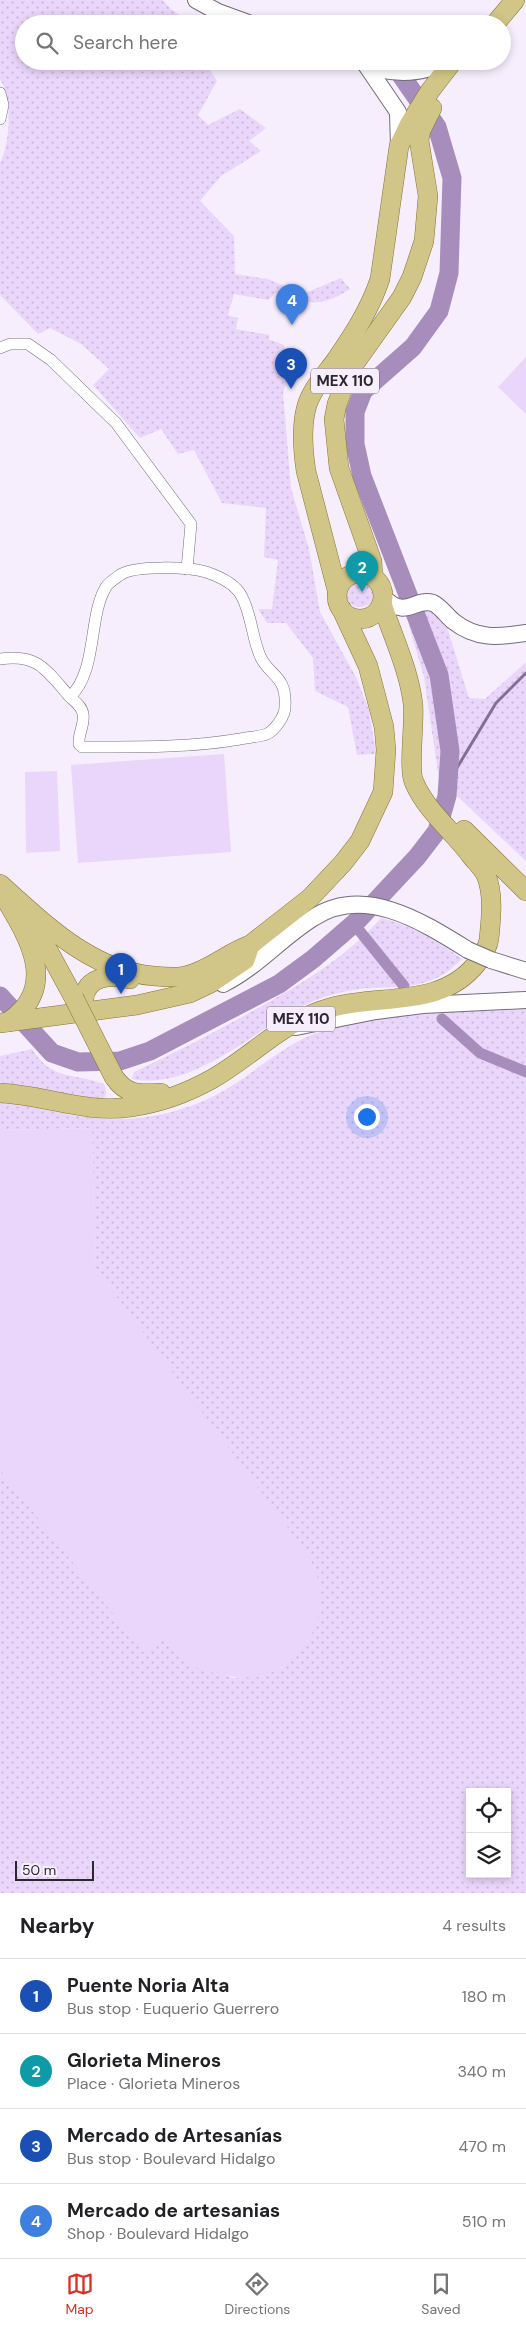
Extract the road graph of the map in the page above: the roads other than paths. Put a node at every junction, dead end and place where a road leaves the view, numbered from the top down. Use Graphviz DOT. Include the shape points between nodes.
graph roads {
  1 [pos="196,0"];
  2 [pos="502,0"];
  3 [pos="515,0"];
  4 [pos="226,15"];
  5 [pos="490,15"];
  6 [pos="502,15"];
  7 [pos="372,70"];
  8 [pos="388,70"];
  9 [pos="425,70"];
  10 [pos="448,70"];
  11 [pos="456,70"];
  12 [pos="0,93"];
  13 [pos="434,94"];
  14 [pos="0,119"];
  15 [pos="415,127"];
  16 [pos="399,146"];
  17 [pos="0,348"];
  18 [pos="187,569"];
  19 [pos="373,576"];
  20 [pos="337,590"];
  21 [pos="383,601"];
  22 [pos="342,610"];
  23 [pos="526,633"];
  24 [pos="0,659"];
  25 [pos="70,697"];
  26 [pos="434,806"];
  27 [pos="0,884"];
  28 [pos="0,889"];
  29 [pos="526,892"];
  30 [pos="250,945"];
  31 [pos="200,971"];
  32 [pos="526,971"];
  33 [pos="79,999"];
  34 [pos="166,1000"];
  35 [pos="526,1000"];
  36 [pos="35,1011"];
  37 [pos="3,1023"];
  38 [pos="271,1038"];
  39 [pos="208,1080"];
  40 [pos="0,1093"];
  1 -- 4 [label="main road"];
  2 -- 5 [label="main road"];
  3 -- 6 [label="main road"];
  7 -- 16 [label="main road" via="398,112"];
  8 -- 9 [label="main road"];
  10 -- 13 [label="main road, MEX 110"];
  11 -- 13 [label="main road, MEX 110"];
  12 -- 14 [label="street"];
  13 -- 15 [label="main road, MEX 110"];
  15 -- 16 [label="main road, MEX 110"];
  15 -- 19 [label="main road, MEX 110" via="426,194 424,241 402,297 350,370 336,404 334,419 339,468 372,561"];
  16 -- 20 [label="main road, MEX 110" via="380,279 374,297 356,331 313,392 304,421 303,451 307,478"];
  17 -- 18 [label="street" via="10,344 28,344 51,360 116,423 191,524"];
  18 -- 25 [label="street" via="145,569 122,573 106,586 98,608 92,647 78,689"];
  18 -- 25 [label="street" via="204,571 225,580 242,595 262,659 283,686 285,707 282,718 267,734 204,745 82,747 78,738 84,725 83,712"];
  19 -- 20 [label="main road" via="361,572 348,575"];
  19 -- 21 [label="main road, MEX 110" via="381,585"];
  20 -- 22 [label="main road, MEX 110" via="336,597"];
  21 -- 22 [label="main road" via="379,610 367,618 353,618"];
  21 -- 23 [label="main road" via="406,608 434,603 462,628 488,637"];
  21 -- 26 [label="main road, MEX 110" via="413,705 413,760"];
  22 -- 30 [label="main road, MEX 110" via="368,666 384,727 383,792 360,841 310,898"];
  24 -- 25 [label="street" via="29,658 46,668"];
  26 -- 29 [label="main road" via="453,819"];
  26 -- 38 [label="main road, MEX 110" via="486,874 490,890 489,941 484,953 471,970 443,990 333,1007 290,1024"];
  27 -- 31 [label="main road" via="65,940 105,963 128,971 161,976 184,977"];
  28 -- 33 [label="main road" via="36,928"];
  28 -- 36 [label="main road" via="28,937 33,952"];
  30 -- 31 [label="main road"];
  30 -- 34 [label="main road, MEX 110" via="245,960 211,984"];
  31 -- 33 [label="main road" via="189,983 179,985 150,984 122,977 101,978 88,986"];
  32 -- 34 [label="main road, bridge" via="468,950 426,925 383,908 361,903 343,904 312,918 246,971 226,982 209,991"];
  33 -- 39 [label="main road, bridge" via="114,1077 126,1090 145,1094 166,1092"];
  34 -- 36 [label="main road, MEX 110"];
  35 -- 38 [label="main road" via="376,1010 294,1027"];
  36 -- 37 [label="main road"];
  38 -- 39 [label="main road, MEX 110"];
  39 -- 40 [label="main road, MEX 110" via="163,1100 111,1109"];
}
